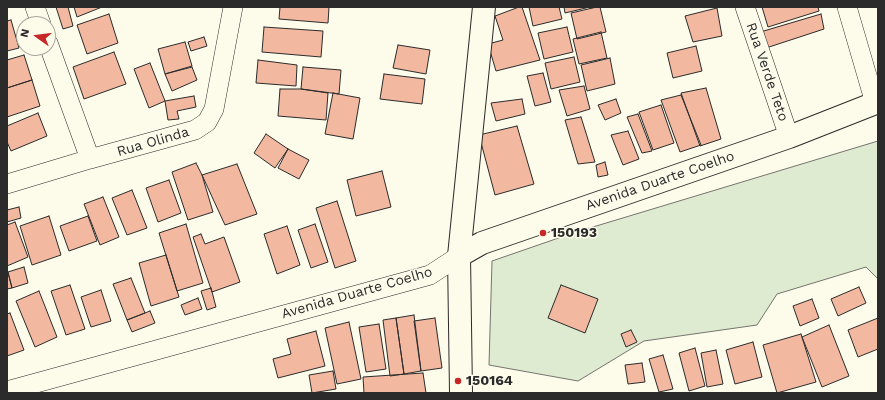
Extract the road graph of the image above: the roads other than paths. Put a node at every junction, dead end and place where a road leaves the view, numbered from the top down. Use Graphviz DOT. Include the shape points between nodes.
graph roads {
  1 [pos="233,7"];
  2 [pos="484,7"];
  3 [pos="745,7"];
  4 [pos="847,7"];
  5 [pos="53,56"];
  6 [pos="877,103"];
  7 [pos="789,137"];
  8 [pos="90,159"];
  9 [pos="7,184"];
  10 [pos="459,256"];
  11 [pos="7,391"];
  12 [pos="461,393"];
  1 -- 8 [label="street, Rua Olinda" via="214,109 207,122 195,130"];
  2 -- 10 [label="main road"];
  3 -- 7 [label="street, Rua Verde Teto"];
  4 -- 6 [label="street"];
  5 -- 8 [label="street"];
  6 -- 7 [label="main road, Avenida Duarte Coelho"];
  7 -- 10 [label="main road, Avenida Duarte Coelho" via="482,243"];
  8 -- 9 [label="street, Rua Olinda"];
  10 -- 11 [label="street, Avenida Duarte Coelho" via="430,275"];
  10 -- 12 [label="main road"];
}
